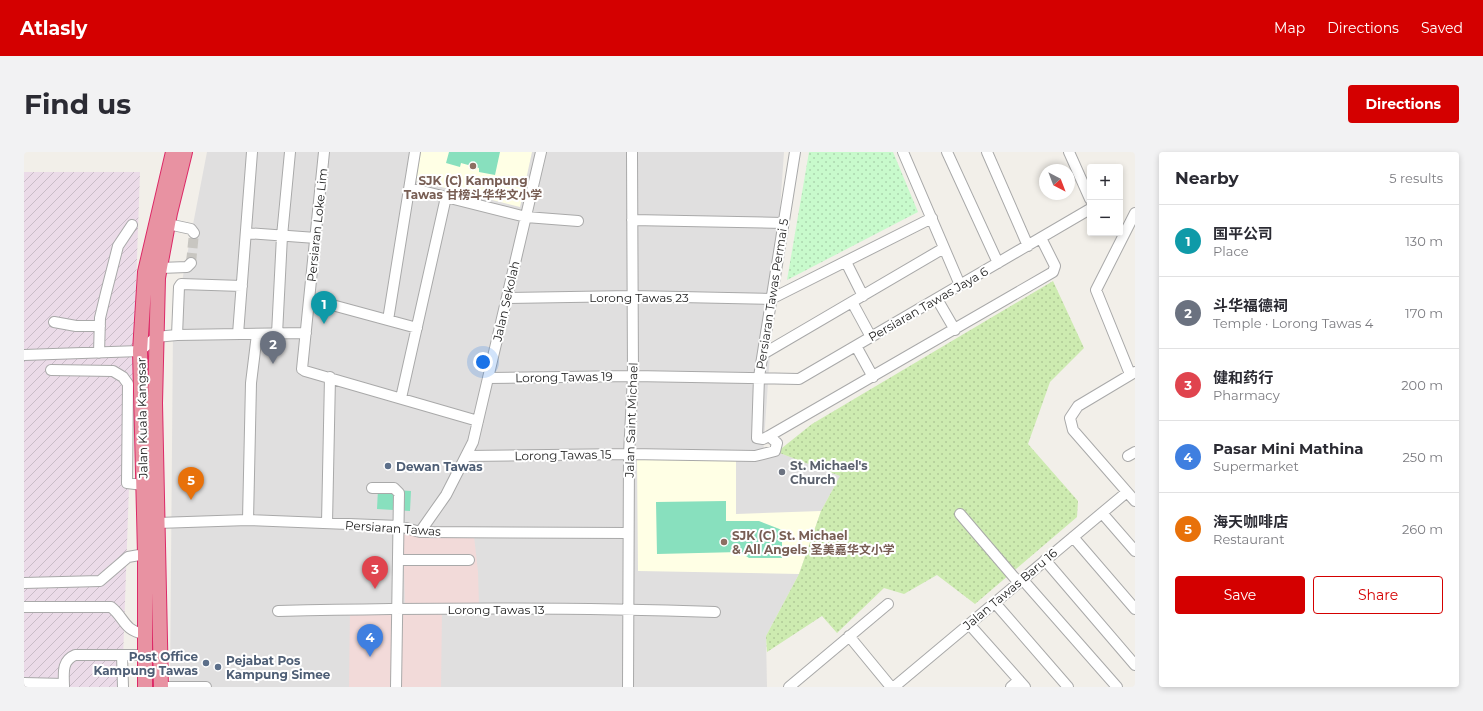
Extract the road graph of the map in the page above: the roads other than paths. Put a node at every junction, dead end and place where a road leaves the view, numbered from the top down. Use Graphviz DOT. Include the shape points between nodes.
graph roads {
  1 [pos="173,152"];
  2 [pos="185,152"];
  3 [pos="252,152"];
  4 [pos="290,152"];
  5 [pos="324,152"];
  6 [pos="415,152"];
  7 [pos="540,152"];
  8 [pos="632,152"];
  9 [pos="795,152"];
  10 [pos="903,152"];
  11 [pos="947,152"];
  12 [pos="987,152"];
  13 [pos="1069,152"];
  14 [pos="410,188"];
  15 [pos="1087,192"];
  16 [pos="446,197"];
  17 [pos="1087,210"];
  18 [pos="1135,213"];
  19 [pos="526,217"];
  20 [pos="932,218"];
  21 [pos="632,220"];
  22 [pos="578,221"];
  23 [pos="783,223"];
  24 [pos="168,224"];
  25 [pos="132,225"];
  26 [pos="194,233"];
  27 [pos="246,233"];
  28 [pos="282,236"];
  29 [pos="316,238"];
  30 [pos="1041,238"];
  31 [pos="1028,246"];
  32 [pos="944,248"];
  33 [pos="846,262"];
  34 [pos="190,263"];
  35 [pos="998,263"];
  36 [pos="160,268"];
  37 [pos="960,285"];
  38 [pos="242,286"];
  39 [pos="632,296"];
  40 [pos="863,296"];
  41 [pos="507,298"];
  42 [pos="310,299"];
  43 [pos="937,299"];
  44 [pos="771,300"];
  45 [pos="852,302"];
  46 [pos="388,320"];
  47 [pos="54,322"];
  48 [pos="100,326"];
  49 [pos="417,328"];
  50 [pos="955,330"];
  51 [pos="306,333"];
  52 [pos="238,334"];
  53 [pos="257,334"];
  54 [pos="277,334"];
  55 [pos="177,335"];
  56 [pos="156,337"];
  57 [pos="871,337"];
  58 [pos="856,346"];
  59 [pos="140,351"];
  60 [pos="100,353"];
  61 [pos="763,354"];
  62 [pos="24,355"];
  63 [pos="51,370"];
  64 [pos="1133,373"];
  65 [pos="633,376"];
  66 [pos="330,377"];
  67 [pos="759,377"];
  68 [pos="873,377"];
  69 [pos="488,378"];
  70 [pos="401,398"];
  71 [pos="478,421"];
  72 [pos="769,436"];
  73 [pos="629,454"];
  74 [pos="467,456"];
  75 [pos="143,485"];
  76 [pos="372,488"];
  77 [pos="1127,492"];
  78 [pos="1135,501"];
  79 [pos="1102,513"];
  80 [pos="960,514"];
  81 [pos="248,520"];
  82 [pos="157,523"];
  83 [pos="327,523"];
  84 [pos="399,526"];
  85 [pos="420,532"];
  86 [pos="628,533"];
  87 [pos="1073,537"];
  88 [pos="1135,551"];
  89 [pos="145,554"];
  90 [pos="399,560"];
  91 [pos="468,560"];
  92 [pos="1045,560"];
  93 [pos="1020,581"];
  94 [pos="24,583"];
  95 [pos="994,603"];
  96 [pos="888,604"];
  97 [pos="24,607"];
  98 [pos="398,608"];
  99 [pos="627,609"];
  100 [pos="1135,609"];
  101 [pos="278,611"];
  102 [pos="715,612"];
  103 [pos="969,624"];
  104 [pos="144,634"];
  105 [pos="849,636"];
  106 [pos="122,655"];
  107 [pos="144,655"];
  108 [pos="1135,665"];
  109 [pos="24,683"];
  110 [pos="1022,684"];
  111 [pos="64,685"];
  112 [pos="122,687"];
  113 [pos="145,687"];
  114 [pos="161,687"];
  115 [pos="206,687"];
  116 [pos="396,687"];
  117 [pos="628,687"];
  118 [pos="789,687"];
  119 [pos="892,687"];
  120 [pos="1011,687"];
  121 [pos="1068,687"];
  122 [pos="1117,687"];
  1 -- 59 [label="highway, Jalan Kuala Kangsar" via="145,272"];
  2 -- 24 [label="highway, Jalan Kuala Kangsar"];
  3 -- 27 [label="street"];
  4 -- 28 [label="street"];
  5 -- 29 [label="street, Persiaran Loke Lim"];
  6 -- 14 [label="street"];
  7 -- 19 [label="street, Jalan Sekolah"];
  8 -- 21 [label="street, Jalan Saint Michael"];
  9 -- 23 [label="street, Persiaran Tawas Permai 5"];
  10 -- 20 [label="street"];
  11 -- 35 [label="street"];
  12 -- 31 [label="street"];
  13 -- 15 [label="street"];
  14 -- 16 [label="street"];
  14 -- 46 [label="street"];
  16 -- 19 [label="street"];
  16 -- 49 [label="street"];
  17 -- 30 [label="street, Persiaran Tawas Jaya 6"];
  18 -- 64 [label="street" via="1096,290"];
  19 -- 22 [label="street"];
  19 -- 41 [label="street, Jalan Sekolah"];
  20 -- 32 [label="street"];
  20 -- 33 [label="street"];
  21 -- 23 [label="street"];
  21 -- 39 [label="street, Jalan Saint Michael"];
  23 -- 44 [label="street, Persiaran Tawas Permai 5"];
  24 -- 26 [label="street" via="191,229"];
  24 -- 36 [label="highway, Jalan Kuala Kangsar"];
  25 -- 48 [label="street" via="118,246"];
  27 -- 28 [label="street"];
  27 -- 38 [label="street"];
  28 -- 29 [label="street"];
  28 -- 54 [label="street"];
  29 -- 42 [label="street, Persiaran Loke Lim"];
  30 -- 31 [label="street, Persiaran Tawas Jaya 6"];
  30 -- 50 [label="street" via="1055,266 1054,272"];
  31 -- 35 [label="street, Persiaran Tawas Jaya 6"];
  32 -- 37 [label="street"];
  32 -- 40 [label="street"];
  33 -- 40 [label="street"];
  33 -- 44 [label="street"];
  34 -- 36 [label="street" via="187,267"];
  35 -- 37 [label="street, Persiaran Tawas Jaya 6"];
  36 -- 56 [label="highway, Jalan Kuala Kangsar"];
  37 -- 43 [label="street, Persiaran Tawas Jaya 6"];
  38 -- 52 [label="street"];
  38 -- 55 [label="street" via="181,284"];
  39 -- 41 [label="street, Lorong Tawas 23"];
  39 -- 44 [label="street, Lorong Tawas 23"];
  39 -- 65 [label="street, Jalan Saint Michael"];
  40 -- 45 [label="street"];
  41 -- 69 [label="street, Jalan Sekolah"];
  42 -- 46 [label="street"];
  42 -- 51 [label="street, Persiaran Loke Lim"];
  43 -- 50 [label="street"];
  43 -- 57 [label="street, Persiaran Tawas Jaya 6"];
  44 -- 61 [label="street, Persiaran Tawas Permai 5"];
  45 -- 57 [label="street"];
  45 -- 61 [label="street"];
  46 -- 49 [label="street"];
  47 -- 48 [label="street" via="76,326"];
  48 -- 60 [label="street"];
  49 -- 70 [label="street"];
  50 -- 68 [label="street"];
  51 -- 54 [label="street"];
  51 -- 66 [label="street, Persiaran Loke Lim" via="302,370"];
  52 -- 53 [label="street"];
  52 -- 55 [label="street"];
  53 -- 54 [label="street"];
  53 -- 81 [label="street" via="251,383"];
  55 -- 56 [label="street"];
  56 -- 59 [label="street"];
  56 -- 82 [label="highway, Jalan Kuala Kangsar"];
  57 -- 58 [label="street, Persiaran Tawas Jaya 6"];
  58 -- 67 [label="street, Persiaran Tawas Jaya 6" via="799,379"];
  58 -- 68 [label="street"];
  59 -- 60 [label="street"];
  59 -- 75 [label="highway, Jalan Kuala Kangsar"];
  60 -- 62 [label="street"];
  61 -- 67 [label="street, Persiaran Tawas Permai 5"];
  63 -- 75 [label="street" via="113,371 125,379 128,384 127,483"];
  64 -- 77 [label="street" via="1078,406 1070,418 1073,430"];
  65 -- 67 [label="street, Lorong Tawas 19"];
  65 -- 69 [label="street, Lorong Tawas 19"];
  65 -- 73 [label="street, Jalan Saint Michael"];
  66 -- 70 [label="street"];
  66 -- 83 [label="street"];
  67 -- 72 [label="street, Persiaran Tawas Permai 5" via="757,438"];
  68 -- 72 [label="street"];
  69 -- 71 [label="street, Jalan Sekolah"];
  70 -- 71 [label="street"];
  71 -- 74 [label="street, Jalan Sekolah"];
  72 -- 73 [label="street, Lorong Tawas 15" via="777,443 777,449 756,456"];
  73 -- 74 [label="street, Lorong Tawas 15"];
  73 -- 86 [label="street, Jalan Saint Michael"];
  74 -- 85 [label="street, Jalan Sekolah" via="446,495"];
  75 -- 89 [label="highway, Jalan Kuala Kangsar"];
  76 -- 84 [label="street" via="397,490"];
  77 -- 78 [label="street"];
  77 -- 79 [label="street, Jalan Tawas Baru 16"];
  79 -- 87 [label="street, Jalan Tawas Baru 16"];
  79 -- 88 [label="street"];
  80 -- 93 [label="street"];
  81 -- 82 [label="street, Persiaran Tawas"];
  81 -- 83 [label="street, Persiaran Tawas"];
  82 -- 114 [label="highway, Jalan Kuala Kangsar"];
  83 -- 84 [label="street, Persiaran Tawas"];
  84 -- 85 [label="street, Persiaran Tawas"];
  84 -- 90 [label="street"];
  85 -- 86 [label="street, Persiaran Tawas"];
  86 -- 99 [label="street, Jalan Saint Michael"];
  87 -- 92 [label="street, Jalan Tawas Baru 16"];
  87 -- 100 [label="street"];
  89 -- 94 [label="street" via="128,557 100,581"];
  89 -- 104 [label="highway, Jalan Kuala Kangsar"];
  90 -- 91 [label="street"];
  90 -- 98 [label="street"];
  92 -- 93 [label="street, Jalan Tawas Baru 16"];
  92 -- 108 [label="street"];
  93 -- 95 [label="street, Jalan Tawas Baru 16"];
  93 -- 122 [label="street"];
  95 -- 103 [label="street, Jalan Tawas Baru 16"];
  95 -- 121 [label="street"];
  96 -- 105 [label="street"];
  97 -- 104 [label="street" via="111,607 128,628"];
  98 -- 99 [label="street, Lorong Tawas 13"];
  98 -- 101 [label="street, Lorong Tawas 13"];
  98 -- 116 [label="street"];
  99 -- 102 [label="street, Lorong Tawas 13"];
  99 -- 117 [label="street, Jalan Saint Michael"];
  103 -- 110 [label="street"];
  103 -- 119 [label="street, Jalan Tawas Baru 16"];
  104 -- 107 [label="highway, Jalan Kuala Kangsar"];
  105 -- 118 [label="street"];
  105 -- 119 [label="street"];
  106 -- 107 [label="street"];
  106 -- 111 [label="street" via="75,655 68,658 64,664"];
  106 -- 112 [label="street"];
  107 -- 113 [label="highway, Jalan Kuala Kangsar"];
  109 -- 111 [label="street"];
  110 -- 120 [label="street"];
  114 -- 115 [label="street"];
}
